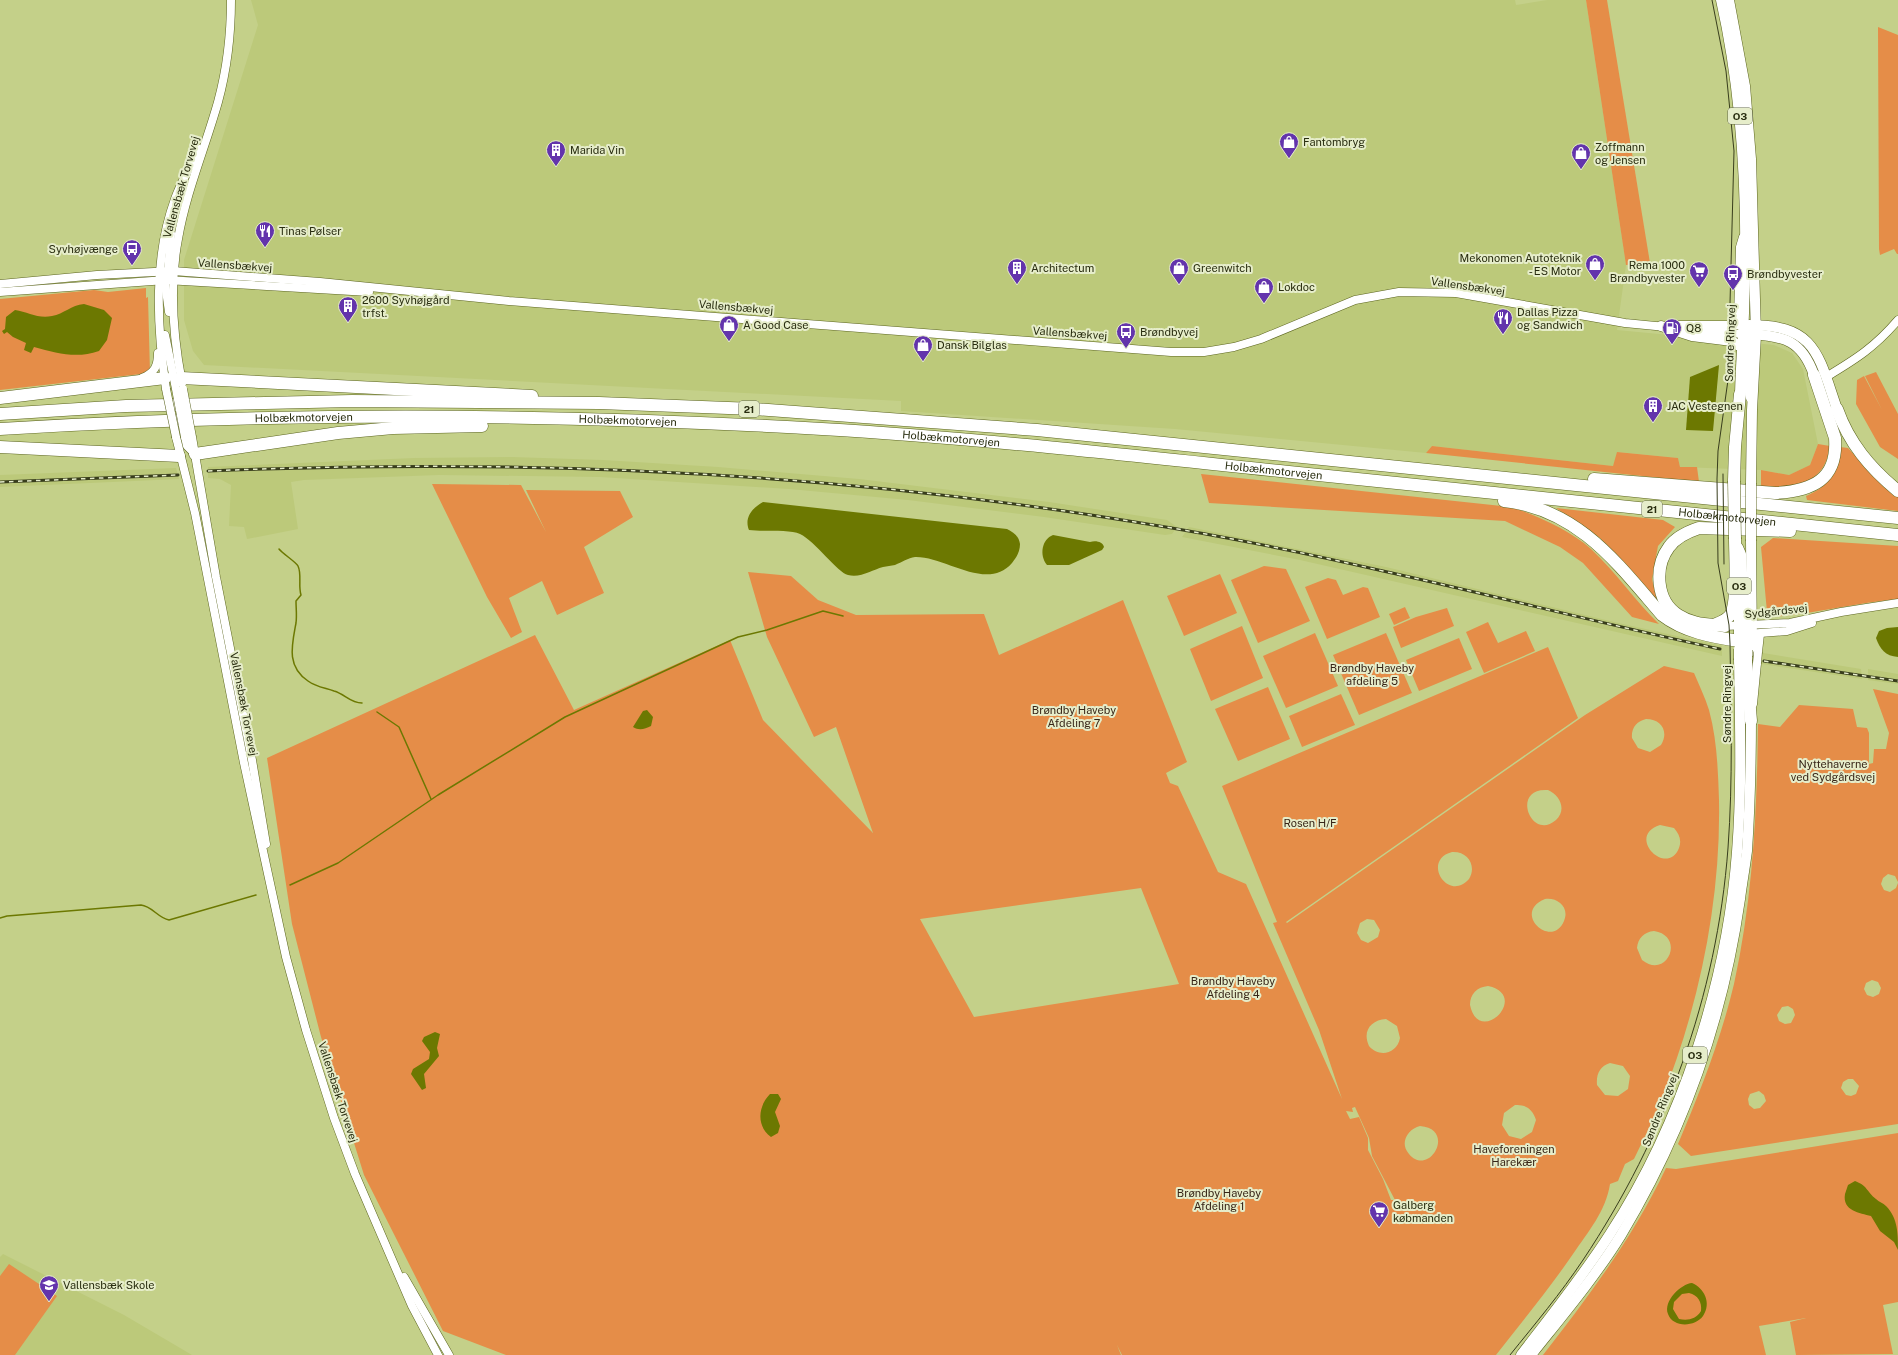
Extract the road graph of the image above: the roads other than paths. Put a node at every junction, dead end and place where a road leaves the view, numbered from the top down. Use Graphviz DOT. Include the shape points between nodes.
graph roads {
  1 [pos="231,0"];
  2 [pos="1721,0"];
  3 [pos="1729,0"];
  4 [pos="211,123"];
  5 [pos="1744,234"];
  6 [pos="167,271"];
  7 [pos="166,280"];
  8 [pos="0,284"];
  9 [pos="0,292"];
  10 [pos="467,297"];
  11 [pos="159,318"];
  12 [pos="1898,320"];
  13 [pos="1732,324"];
  14 [pos="1661,326"];
  15 [pos="1749,330"];
  16 [pos="159,331"];
  17 [pos="1742,348"];
  18 [pos="1821,374"];
  19 [pos="134,382"];
  20 [pos="173,384"];
  21 [pos="1740,394"];
  22 [pos="0,398"];
  23 [pos="599,403"];
  24 [pos="1836,409"];
  25 [pos="0,414"];
  26 [pos="653,421"];
  27 [pos="0,429"];
  28 [pos="183,437"];
  29 [pos="0,447"];
  30 [pos="208,452"];
  31 [pos="186,455"];
  32 [pos="1495,477"];
  33 [pos="1429,486"];
  34 [pos="1898,491"];
  35 [pos="206,513"];
  36 [pos="1898,518"];
  37 [pos="207,524"];
  38 [pos="1875,532"];
  39 [pos="1898,535"];
  40 [pos="1738,542"];
  41 [pos="1898,603"];
  42 [pos="1829,616"];
  43 [pos="1721,625"];
  44 [pos="1748,644"];
  45 [pos="1751,721"];
  46 [pos="286,957"];
  47 [pos="379,1230"];
  48 [pos="438,1355"];
  49 [pos="449,1355"];
  50 [pos="1520,1355"];
  51 [pos="1531,1355"];
  1 -- 4 [label="street, Vallensbæk Torvevej" via="227,60"];
  2 -- 5 [label="main road, O3" via="1737,86 1741,128"];
  3 -- 15 [label="main road, Søndre Ringvej / O3" via="1741,59 1749,126"];
  4 -- 6 [label="street, Vallensbæk Torvevej"];
  4 -- 6 [label="street, Vallensbæk Torvevej" via="176,198 168,224"];
  5 -- 13 [label="street" via="1740,247 1738,319"];
  5 -- 15 [label="main road" via="1749,265"];
  6 -- 7 [label="street, Vallensbæk Torvevej"];
  6 -- 7 [label="street"];
  6 -- 8 [label="street, Vallensbækvej"];
  6 -- 10 [label="street, Vallensbækvej" via="320,282"];
  7 -- 9 [label="street, Vallensbækvej"];
  7 -- 10 [label="street, Vallensbækvej"];
  7 -- 11 [label="street, Vallensbæk Torvevej"];
  7 -- 20 [label="street, Vallensbæk Torvevej" via="177,354"];
  10 -- 14 [label="street, Vallensbækvej" via="1182,352 1208,352 1234,347 1355,300 1399,292 1456,293 1625,323"];
  11 -- 16 [label="street, Vallensbæk Torvevej"];
  11 -- 20 [label="street"];
  12 -- 18 [label="street" via="1880,341 1850,363"];
  13 -- 14 [label="street, Vallensbækvej"];
  13 -- 15 [label="street, Vallensbækvej"];
  14 -- 15 [label="street, Vallensbækvej"];
  14 -- 17 [label="main road" via="1692,336 1732,341"];
  15 -- 17 [label="main road, Søndre Ringvej / O3"];
  15 -- 18 [label="main road" via="1791,342"];
  15 -- 44 [label="main road, Søndre Ringvej / O3, bridge" via="1752,410"];
  16 -- 19 [label="street" via="156,368 153,373"];
  16 -- 20 [label="street, Vallensbæk Torvevej"];
  17 -- 21 [label="main road, Søndre Ringvej / O3"];
  18 -- 24 [label="main road"];
  18 -- 32 [label="highway" via="1835,449 1829,470 1818,482 1804,490 1775,493 1551,477"];
  19 -- 20 [label="highway"];
  19 -- 22 [label="highway"];
  20 -- 23 [label="highway" via="519,395"];
  20 -- 28 [label="street, Vallensbæk Torvevej, bridge"];
  20 -- 28 [label="street, Vallensbæk Torvevej, bridge"];
  21 -- 40 [label="highway, bridge" via="1735,447"];
  23 -- 25 [label="highway, Holbækmotorvejen / 21" via="352,401 126,406"];
  23 -- 32 [label="highway, Holbækmotorvejen / 21" via="754,409 1037,430"];
  24 -- 34 [label="highway" via="1861,455"];
  26 -- 27 [label="highway, Holbækmotorvejen / 21" via="373,417"];
  26 -- 30 [label="highway" via="394,428 338,433"];
  26 -- 33 [label="highway, Holbækmotorvejen / 21" via="826,429 1026,445"];
  28 -- 31 [label="street, Vallensbæk Torvevej"];
  28 -- 31 [label="street, Vallensbæk Torvevej"];
  29 -- 31 [label="highway"];
  30 -- 31 [label="highway"];
  30 -- 35 [label="street" via="202,464"];
  31 -- 35 [label="street, Vallensbæk Torvevej"];
  31 -- 37 [label="street" via="202,517"];
  31 -- 46 [label="street, Vallensbæk Torvevej" via="194,513"];
  32 -- 36 [label="highway, Holbækmotorvejen / 21"];
  33 -- 38 [label="highway, Holbækmotorvejen / 21"];
  33 -- 44 [label="highway" via="1457,496 1513,502 1552,514 1584,532 1611,557 1662,615 1689,630"];
  35 -- 37 [label="street, Vallensbæk Torvevej"];
  37 -- 46 [label="street, Vallensbæk Torvevej"];
  38 -- 39 [label="highway, Holbækmotorvejen / 21"];
  38 -- 43 [label="highway" via="1845,534 1711,527 1699,528 1677,538 1663,557 1659,569 1659,581 1667,604 1680,616 1697,624"];
  40 -- 43 [label="highway" via="1734,604 1731,614"];
  40 -- 44 [label="main road, Søndre Ringvej / O3"];
  41 -- 42 [label="street, Sydgårdsvej"];
  42 -- 44 [label="street, Sydgårdsvej"];
  42 -- 44 [label="street, Sydgårdsvej" via="1790,623"];
  43 -- 44 [label="street, Sydgårdsvej"];
  44 -- 45 [label="highway"];
  44 -- 50 [label="main road, Søndre Ringvej / O3" via="1733,891 1727,931 1710,1005 1694,1058 1661,1142 1630,1202 1572,1290"];
  45 -- 51 [label="main road, Søndre Ringvej / O3" via="1746,852 1735,937 1718,1009 1701,1064 1667,1149 1637,1208 1579,1295"];
  46 -- 47 [label="street, Vallensbæk Torvevej" via="334,1118"];
  47 -- 48 [label="street, Vallensbæk Torvevej" via="412,1306"];
  47 -- 49 [label="street, Vallensbæk Torvevej"];
}
